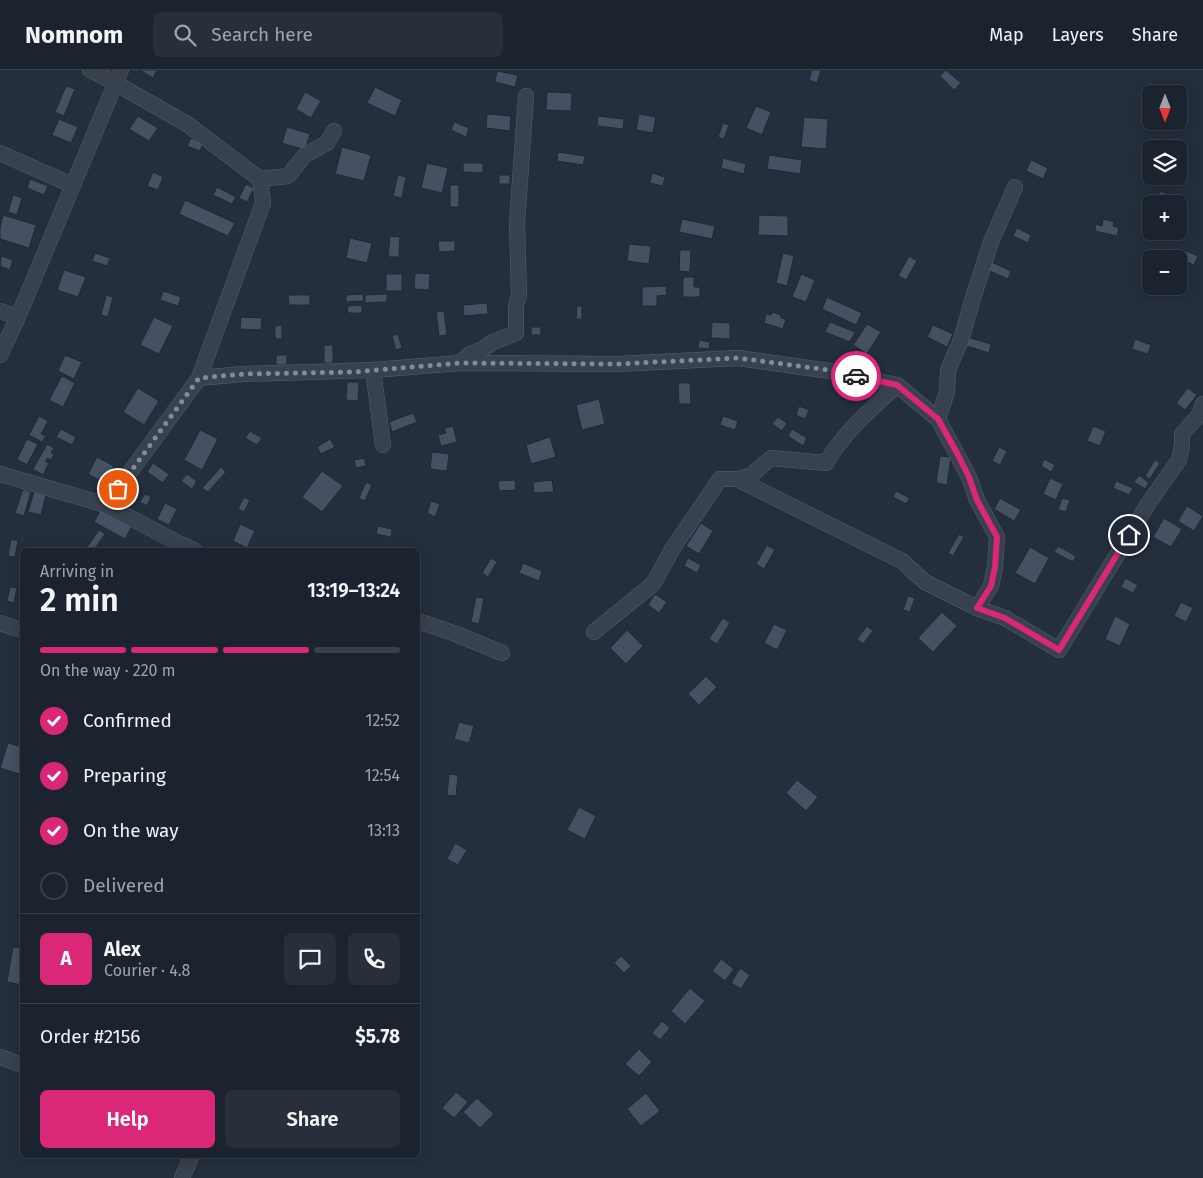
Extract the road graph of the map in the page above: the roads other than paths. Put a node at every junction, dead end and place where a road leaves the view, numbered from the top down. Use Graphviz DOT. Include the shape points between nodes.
graph roads {
  1 [pos="90,70"];
  2 [pos="118,76"];
  3 [pos="526,96"];
  4 [pos="334,131"];
  5 [pos="0,153"];
  6 [pos="260,179"];
  7 [pos="72,185"];
  8 [pos="1015,187"];
  9 [pos="0,311"];
  10 [pos="18,317"];
  11 [pos="0,355"];
  12 [pos="460,363"];
  13 [pos="373,370"];
  14 [pos="199,378"];
  15 [pos="897,385"];
  16 [pos="1203,404"];
  17 [pos="938,419"];
  18 [pos="383,444"];
  19 [pos="0,474"];
  20 [pos="737,479"];
  21 [pos="106,505"];
  22 [pos="189,548"];
  23 [pos="977,608"];
  24 [pos="420,622"];
  25 [pos="0,624"];
  26 [pos="20,629"];
  27 [pos="594,632"];
  28 [pos="502,653"];
  29 [pos="0,1057"];
  30 [pos="20,1064"];
  31 [pos="191,1158"];
  32 [pos="182,1178"];
  1 -- 2 [label="street"];
  2 -- 6 [label="street"];
  2 -- 7 [label="street"];
  3 -- 12 [label="street" via="518,223 516,332 470,354"];
  4 -- 6 [label="street" via="327,143 305,155 288,176"];
  5 -- 7 [label="street"];
  6 -- 14 [label="street" via="263,203"];
  7 -- 10 [label="street"];
  8 -- 17 [label="street" via="991,242 961,340 948,370 947,392"];
  9 -- 10 [label="street"];
  10 -- 11 [label="street"];
  12 -- 13 [label="street"];
  12 -- 15 [label="street" via="617,364 738,358 844,372"];
  13 -- 14 [label="street"];
  13 -- 18 [label="street"];
  14 -- 21 [label="street"];
  15 -- 17 [label="street"];
  15 -- 20 [label="street" via="854,426 826,463 770,458 750,476"];
  16 -- 23 [label="street" via="1199,415 1182,434 1178,460 1059,650 1005,618"];
  17 -- 23 [label="street" via="997,537 991,586"];
  19 -- 21 [label="street"];
  20 -- 23 [label="street" via="902,561 925,582"];
  20 -- 27 [label="street" via="720,479 653,584"];
  21 -- 22 [label="street"];
  24 -- 28 [label="street"];
  25 -- 26 [label="street"];
  29 -- 30 [label="street"];
  31 -- 32 [label="street"];
}
